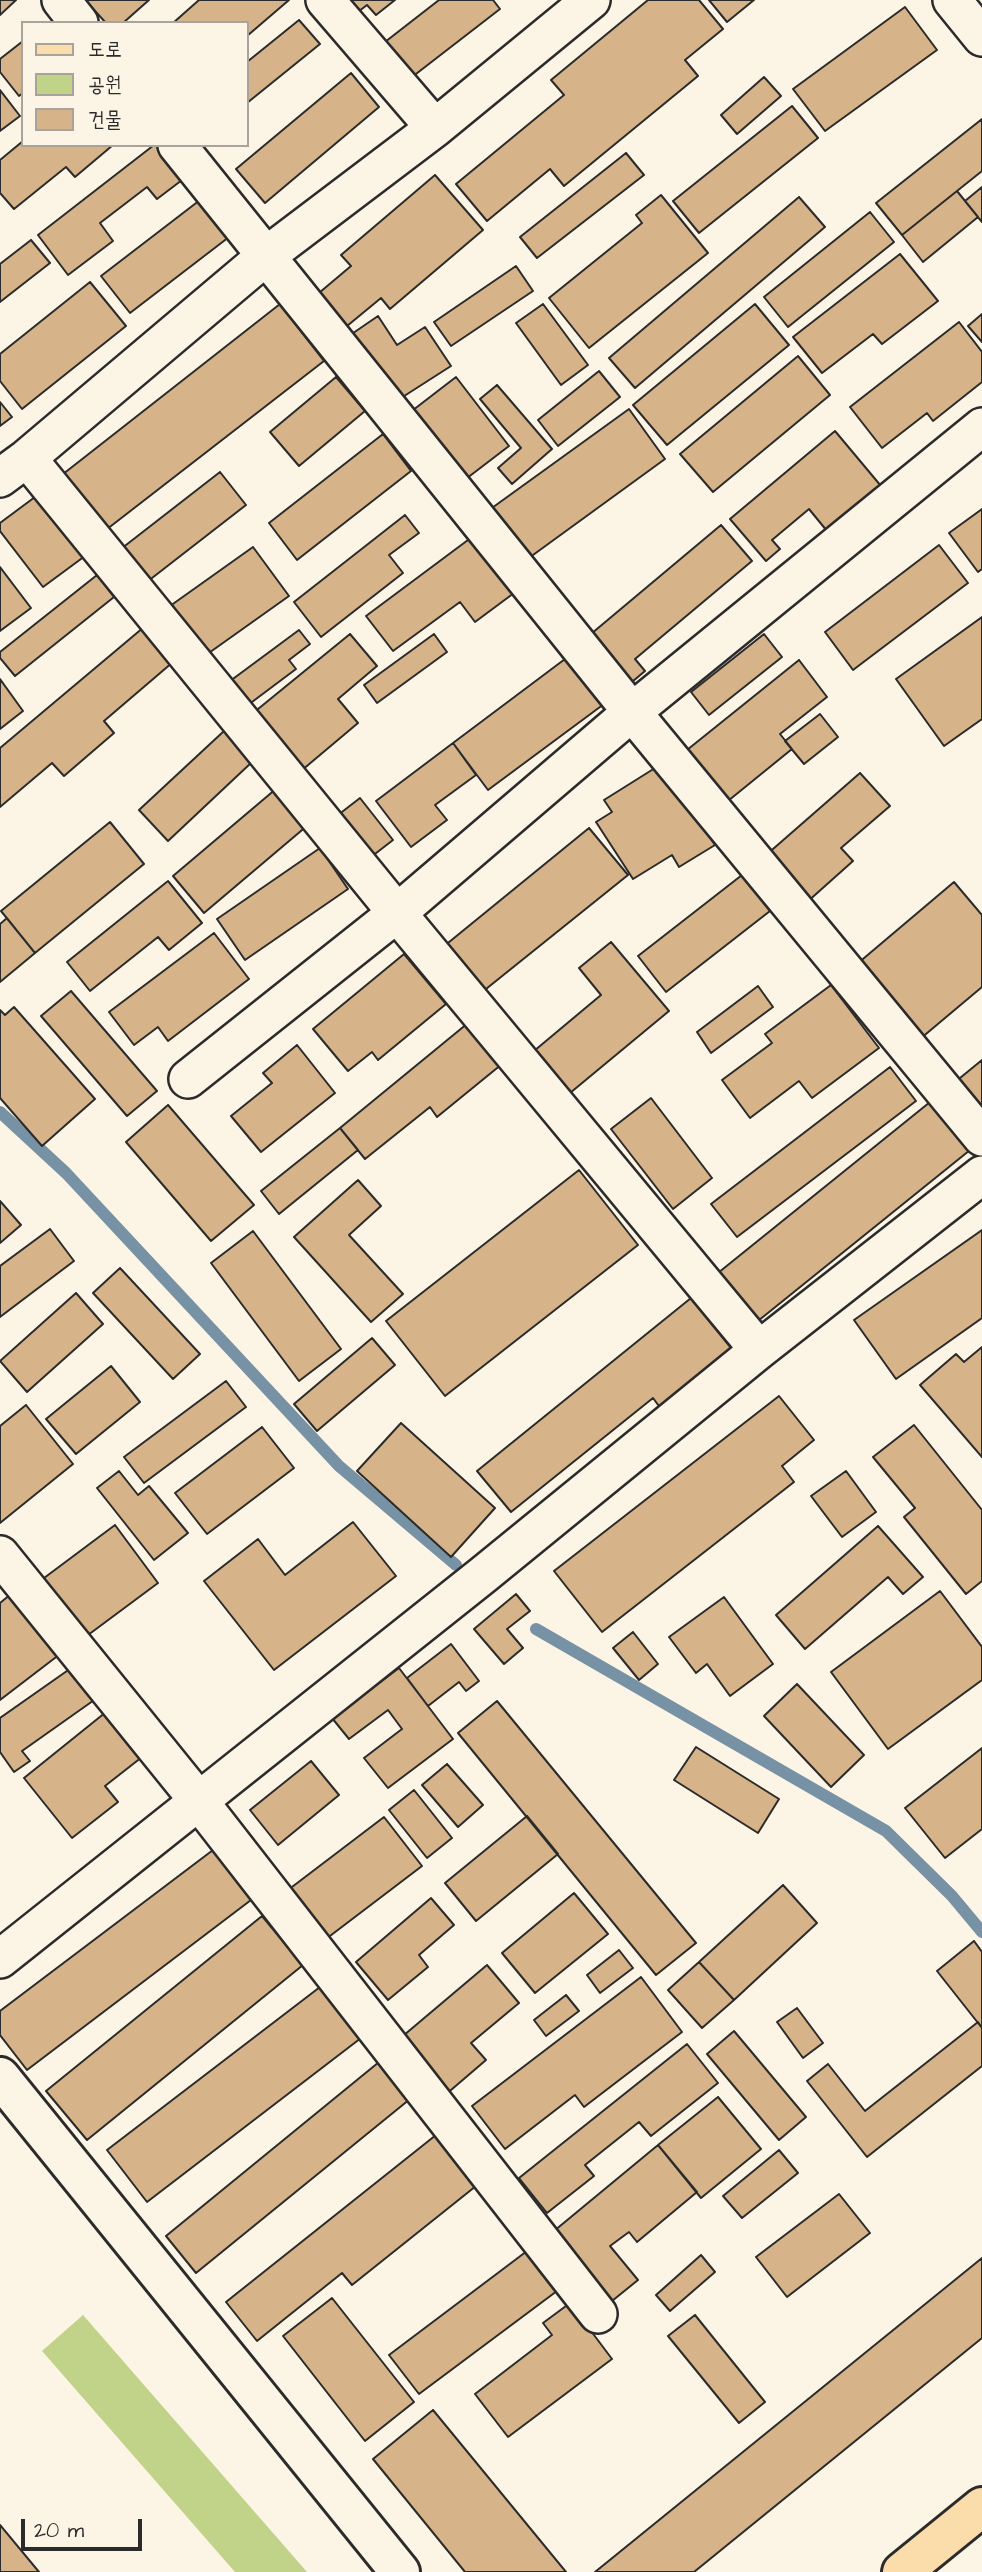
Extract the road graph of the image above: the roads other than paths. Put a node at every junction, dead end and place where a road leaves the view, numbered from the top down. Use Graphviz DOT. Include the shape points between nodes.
graph roads {
  1 [pos="61,0"];
  2 [pos="325,0"];
  3 [pos="591,0"];
  4 [pos="952,0"];
  5 [pos="77,21"];
  6 [pos="982,37"];
  7 [pos="435,128"];
  8 [pos="179,147"];
  9 [pos="266,256"];
  10 [pos="982,427"];
  11 [pos="13,468"];
  12 [pos="632,712"];
  13 [pos="397,913"];
  14 [pos="188,1079"];
  15 [pos="982,1137"];
  16 [pos="982,1175"];
  17 [pos="759,1350"];
  18 [pos="0,1555"];
  19 [pos="198,1800"];
  20 [pos="0,1959"];
  21 [pos="0,2077"];
  22 [pos="598,2314"];
  23 [pos="982,2507"];
  24 [pos="400,2572"];
  25 [pos="902,2572"];
  1 -- 5 [label="street"];
  2 -- 7 [label="street"];
  3 -- 7 [label="street"];
  4 -- 6 [label="street"];
  7 -- 9 [label="street"];
  8 -- 9 [label="street"];
  9 -- 11 [label="street"];
  9 -- 12 [label="street"];
  10 -- 12 [label="street"];
  11 -- 13 [label="street"];
  12 -- 13 [label="street"];
  12 -- 15 [label="street"];
  13 -- 14 [label="street"];
  13 -- 17 [label="street"];
  16 -- 17 [label="street"];
  17 -- 19 [label="street"];
  18 -- 19 [label="street"];
  19 -- 20 [label="street"];
  19 -- 22 [label="street"];
  21 -- 24 [label="street"];
  23 -- 25 [label="main road"];
}
